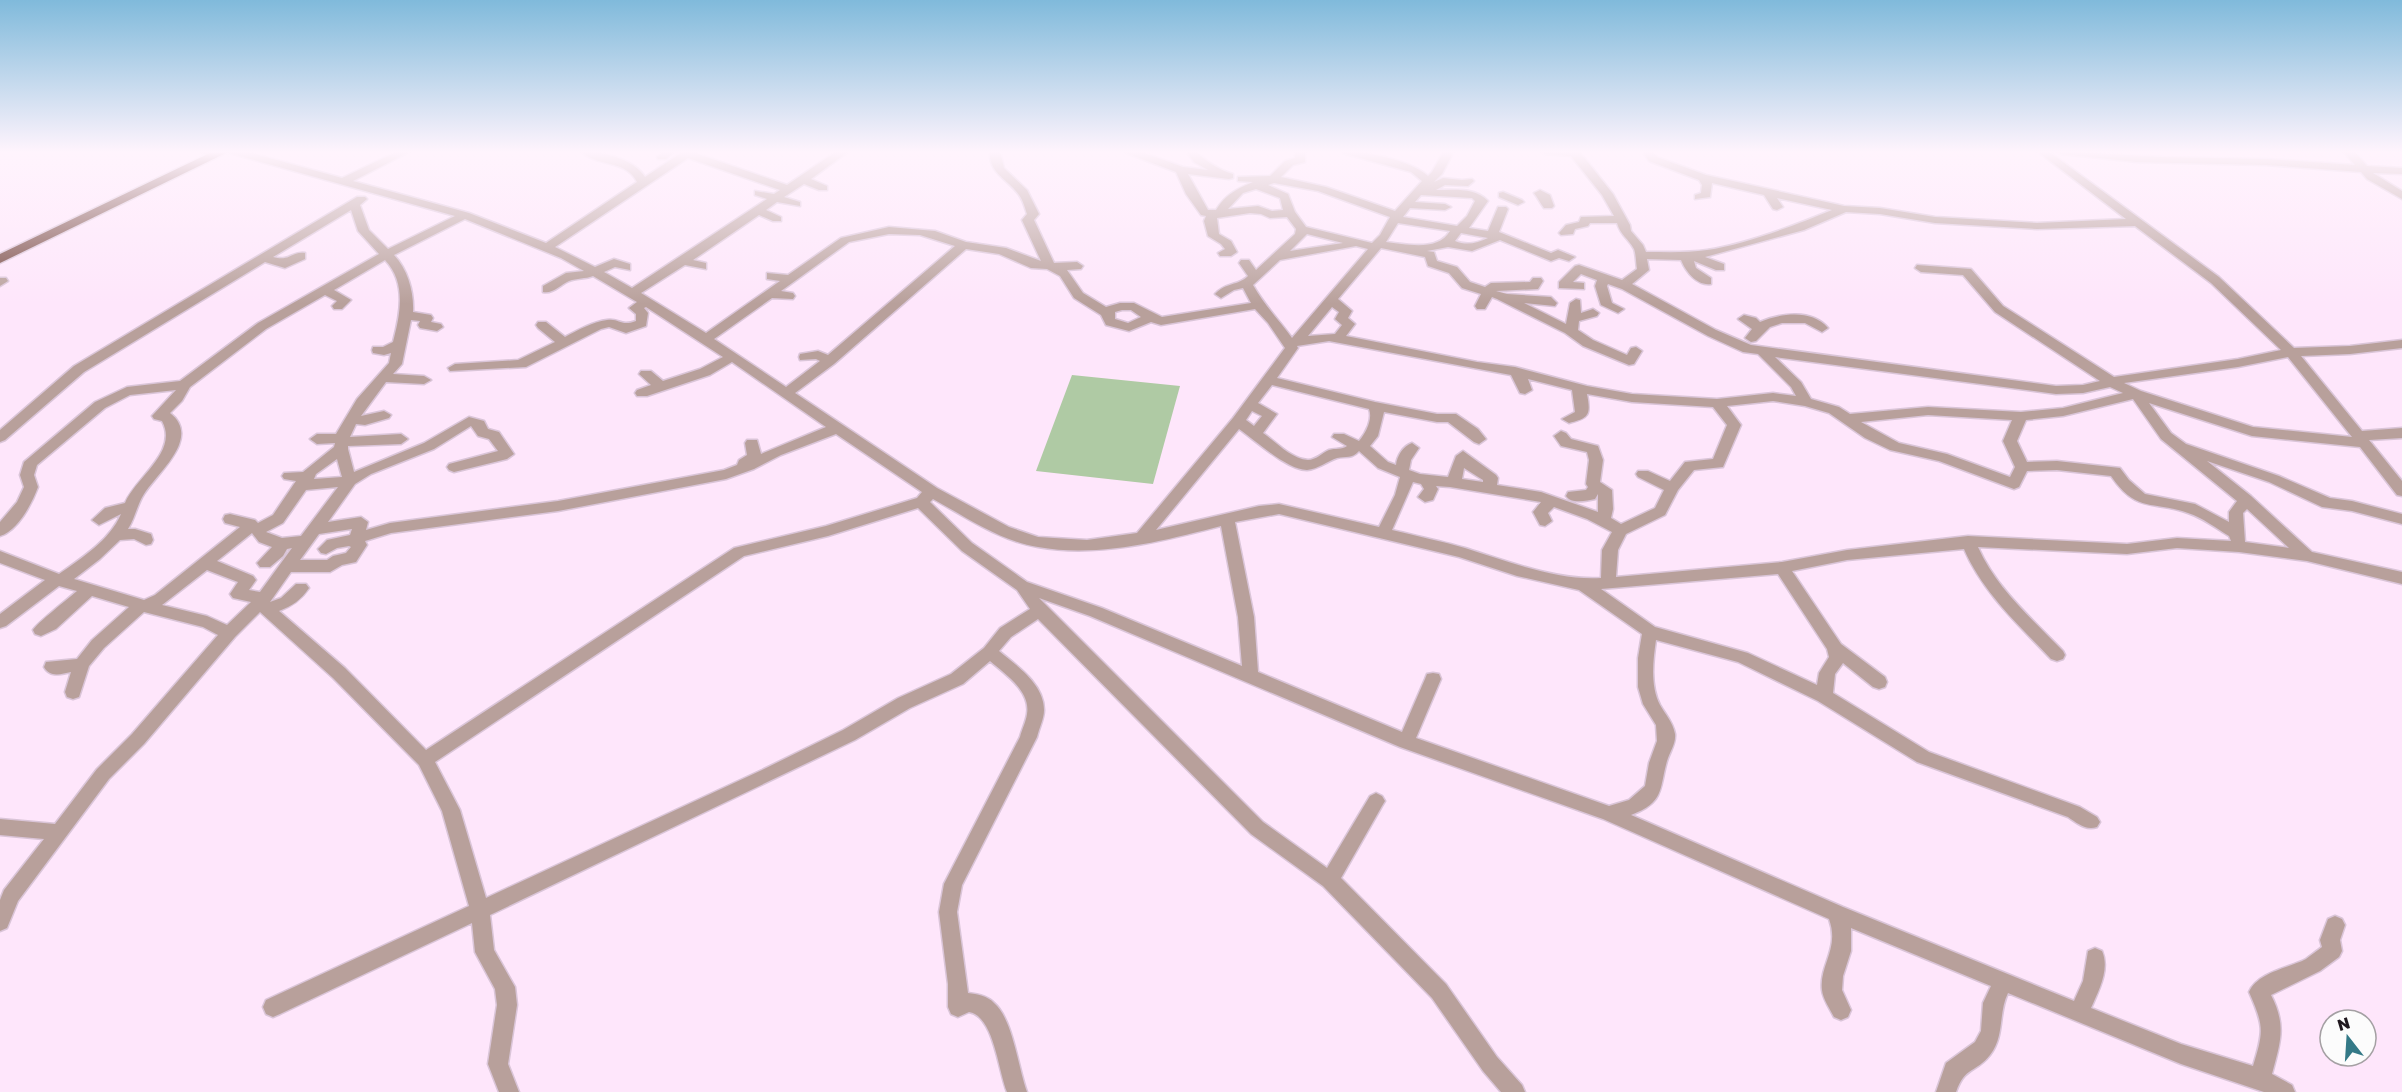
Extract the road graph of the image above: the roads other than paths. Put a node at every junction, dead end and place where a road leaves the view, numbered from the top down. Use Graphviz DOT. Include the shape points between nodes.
graph roads {
  1 [pos="114,202"];
  2 [pos="357,202"];
  3 [pos="419,202"];
  4 [pos="614,202"];
  5 [pos="769,202"];
  6 [pos="789,202"];
  7 [pos="1027,202"];
  8 [pos="1197,202"];
  9 [pos="1226,202"];
  10 [pos="1287,202"];
  11 [pos="1371,202"];
  12 [pos="1411,202"];
  13 [pos="1481,202"];
  14 [pos="1547,202"];
  15 [pos="1611,202"];
  16 [pos="1774,202"];
  17 [pos="1797,202"];
  18 [pos="1815,202"];
  19 [pos="2112,202"];
  20 [pos="354,204"];
  21 [pos="796,204"];
  22 [pos="1409,205"];
  23 [pos="1548,206"];
  24 [pos="1445,207"];
  25 [pos="1777,207"];
  26 [pos="1502,209"];
  27 [pos="1844,209"];
  28 [pos="758,210"];
  29 [pos="1290,213"];
  30 [pos="1215,214"];
  31 [pos="465,215"];
  32 [pos="1396,218"];
  33 [pos="777,219"];
  34 [pos="1620,220"];
  35 [pos="1810,222"];
  36 [pos="2139,222"];
  37 [pos="1302,229"];
  38 [pos="1463,229"];
  39 [pos="1564,232"];
  40 [pos="1502,235"];
  41 [pos="1360,244"];
  42 [pos="1453,244"];
  43 [pos="963,245"];
  44 [pos="1376,245"];
  45 [pos="546,248"];
  46 [pos="1431,252"];
  47 [pos="1224,253"];
  48 [pos="1568,253"];
  49 [pos="387,254"];
  50 [pos="1641,255"];
  51 [pos="301,256"];
  52 [pos="1689,256"];
  53 [pos="1277,257"];
  54 [pos="262,258"];
  55 [pos="0,259"];
  56 [pos="684,261"];
  57 [pos="1245,263"];
  58 [pos="702,266"];
  59 [pos="1052,266"];
  60 [pos="1077,266"];
  61 [pos="626,267"];
  62 [pos="1720,267"];
  63 [pos="1921,268"];
  64 [pos="1454,270"];
  65 [pos="593,271"];
  66 [pos="771,276"];
  67 [pos="1604,277"];
  68 [pos="790,279"];
  69 [pos="1250,280"];
  70 [pos="1537,281"];
  71 [pos="1707,281"];
  72 [pos="1624,285"];
  73 [pos="1580,286"];
  74 [pos="547,289"];
  75 [pos="325,290"];
  76 [pos="632,293"];
  77 [pos="1488,293"];
  78 [pos="763,294"];
  79 [pos="1221,294"];
  80 [pos="789,296"];
  81 [pos="1677,299"];
  82 [pos="1331,300"];
  83 [pos="646,302"];
  84 [pos="1508,303"];
  85 [pos="1576,303"];
  86 [pos="1258,305"];
  87 [pos="338,306"];
  88 [pos="1480,306"];
  89 [pos="1665,306"];
  90 [pos="1618,309"];
  91 [pos="1530,311"];
  92 [pos="664,313"];
  93 [pos="1109,313"];
  94 [pos="1593,313"];
  95 [pos="405,315"];
  96 [pos="1680,316"];
  97 [pos="1144,318"];
  98 [pos="1575,318"];
  99 [pos="1744,319"];
  100 [pos="642,323"];
  101 [pos="542,326"];
  102 [pos="436,327"];
  103 [pos="1347,327"];
  104 [pos="1822,328"];
  105 [pos="1725,329"];
  106 [pos="1571,332"];
  107 [pos="1754,338"];
  108 [pos="706,339"];
  109 [pos="1338,339"];
  110 [pos="563,342"];
  111 [pos="1359,343"];
  112 [pos="1294,344"];
  113 [pos="2402,344"];
  114 [pos="398,345"];
  115 [pos="378,350"];
  116 [pos="1636,351"];
  117 [pos="1763,352"];
  118 [pos="2292,352"];
  119 [pos="732,357"];
  120 [pos="805,357"];
  121 [pos="829,361"];
  122 [pos="455,368"];
  123 [pos="1515,371"];
  124 [pos="646,374"];
  125 [pos="383,378"];
  126 [pos="424,380"];
  127 [pos="1270,380"];
  128 [pos="2113,383"];
  129 [pos="184,385"];
  130 [pos="1576,387"];
  131 [pos="660,390"];
  132 [pos="1525,390"];
  133 [pos="642,393"];
  134 [pos="787,393"];
  135 [pos="2136,394"];
  136 [pos="1806,402"];
  137 [pos="1716,403"];
  138 [pos="1250,405"];
  139 [pos="1375,406"];
  140 [pos="384,415"];
  141 [pos="2021,416"];
  142 [pos="1569,418"];
  143 [pos="350,419"];
  144 [pos="1848,419"];
  145 [pos="1238,421"];
  146 [pos="837,428"];
  147 [pos="1254,431"];
  148 [pos="2402,433"];
  149 [pos="1561,436"];
  150 [pos="0,437"];
  151 [pos="1339,437"];
  152 [pos="317,439"];
  153 [pos="401,439"];
  154 [pos="1479,439"];
  155 [pos="2360,439"];
  156 [pos="342,443"];
  157 [pos="752,443"];
  158 [pos="1359,446"];
  159 [pos="2178,446"];
  160 [pos="1412,448"];
  161 [pos="454,467"];
  162 [pos="2022,467"];
  163 [pos="744,468"];
  164 [pos="1402,474"];
  165 [pos="1643,474"];
  166 [pos="288,477"];
  167 [pos="128,480"];
  168 [pos="1425,480"];
  169 [pos="306,481"];
  170 [pos="350,481"];
  171 [pos="143,484"];
  172 [pos="1454,485"];
  173 [pos="1596,486"];
  174 [pos="1672,488"];
  175 [pos="1494,491"];
  176 [pos="2402,491"];
  177 [pos="1573,496"];
  178 [pos="926,497"];
  179 [pos="1425,497"];
  180 [pos="2246,500"];
  181 [pos="1551,501"];
  182 [pos="129,507"];
  183 [pos="231,519"];
  184 [pos="278,519"];
  185 [pos="1227,519"];
  186 [pos="1603,519"];
  187 [pos="2402,519"];
  188 [pos="99,520"];
  189 [pos="1545,521"];
  190 [pos="254,527"];
  191 [pos="119,529"];
  192 [pos="1621,530"];
  193 [pos="0,531"];
  194 [pos="146,533"];
  195 [pos="1383,533"];
  196 [pos="310,537"];
  197 [pos="1141,538"];
  198 [pos="356,539"];
  199 [pos="2237,540"];
  200 [pos="1968,541"];
  201 [pos="276,543"];
  202 [pos="0,556"];
  203 [pos="2307,556"];
  204 [pos="204,563"];
  205 [pos="265,563"];
  206 [pos="287,566"];
  207 [pos="1782,568"];
  208 [pos="2402,578"];
  209 [pos="59,580"];
  210 [pos="1608,584"];
  211 [pos="1584,585"];
  212 [pos="1022,586"];
  213 [pos="301,588"];
  214 [pos="90,589"];
  215 [pos="263,603"];
  216 [pos="143,605"];
  217 [pos="1040,611"];
  218 [pos="0,622"];
  219 [pos="41,630"];
  220 [pos="1650,632"];
  221 [pos="229,633"];
  222 [pos="1835,648"];
  223 [pos="990,652"];
  224 [pos="2057,655"];
  225 [pos="82,664"];
  226 [pos="52,667"];
  227 [pos="1250,677"];
  228 [pos="1433,679"];
  229 [pos="1878,682"];
  230 [pos="73,692"];
  231 [pos="1824,696"];
  232 [pos="1406,742"];
  233 [pos="425,760"];
  234 [pos="1376,801"];
  235 [pos="1609,814"];
  236 [pos="2091,822"];
  237 [pos="0,827"];
  238 [pos="58,832"];
  239 [pos="1330,880"];
  240 [pos="6,897"];
  241 [pos="480,911"];
  242 [pos="1836,913"];
  243 [pos="0,922"];
  244 [pos="2334,925"];
  245 [pos="2095,957"];
  246 [pos="2004,981"];
  247 [pos="273,1007"];
  248 [pos="1841,1010"];
  249 [pos="2079,1012"];
  250 [pos="2260,1079"];
  251 [pos="509,1092"];
  252 [pos="1017,1092"];
  253 [pos="1515,1092"];
  254 [pos="1946,1092"];
  255 [pos="2285,1092"];
  1 -- 55 [label="highway"];
  2 -- 20 [label="street"];
  3 -- 31 [label="street"];
  4 -- 45 [label="street"];
  5 -- 28 [label="street"];
  6 -- 21 [label="street"];
  7 -- 59 [label="street" via="1033,214 1028,220"];
  8 -- 30 [label="street" via="1205,213"];
  9 -- 30 [label="street"];
  10 -- 29 [label="street"];
  11 -- 32 [label="street"];
  12 -- 22 [label="street"];
  13 -- 38 [label="street"];
  14 -- 23 [label="street"];
  15 -- 34 [label="street"];
  16 -- 25 [label="street"];
  17 -- 35 [label="street"];
  18 -- 27 [label="street"];
  19 -- 36 [label="street"];
  20 -- 49 [label="street" via="364,231"];
  20 -- 54 [label="street"];
  22 -- 24 [label="street"];
  22 -- 32 [label="street"];
  26 -- 40 [label="street"];
  27 -- 35 [label="street"];
  27 -- 36 [label="street" via="2037,226"];
  28 -- 33 [label="street"];
  28 -- 56 [label="street" via="715,245"];
  29 -- 30 [label="street" via="1270,215 1267,210 1256,208"];
  29 -- 37 [label="street"];
  30 -- 47 [label="street" via="1210,221 1214,236 1225,240 1231,252"];
  31 -- 45 [label="street"];
  31 -- 49 [label="street"];
  32 -- 38 [label="street"];
  32 -- 44 [label="street"];
  34 -- 39 [label="street" via="1585,219 1584,224"];
  34 -- 50 [label="street"];
  35 -- 52 [label="street" via="1781,234"];
  36 -- 118 [label="street" via="2215,280"];
  37 -- 41 [label="street"];
  37 -- 53 [label="street" via="1301,235"];
  38 -- 40 [label="street"];
  38 -- 42 [label="street" via="1456,231"];
  40 -- 42 [label="street" via="1468,249"];
  40 -- 48 [label="street" via="1526,238 1526,245 1560,260"];
  41 -- 44 [label="street"];
  41 -- 53 [label="street"];
  42 -- 46 [label="street"];
  42 -- 64 [label="street"];
  43 -- 59 [label="street" via="1002,251 1035,265"];
  43 -- 68 [label="street" via="900,229 860,234 845,240"];
  43 -- 121 [label="street" via="857,343"];
  44 -- 46 [label="street"];
  44 -- 82 [label="street"];
  45 -- 65 [label="street"];
  46 -- 64 [label="street" via="1432,263"];
  49 -- 75 [label="street"];
  49 -- 95 [label="street" via="396,264 405,287"];
  50 -- 52 [label="street"];
  50 -- 72 [label="street" via="1643,270"];
  51 -- 54 [label="street" via="285,264"];
  52 -- 62 [label="street"];
  52 -- 71 [label="street" via="1691,270"];
  53 -- 69 [label="street"];
  54 -- 150 [label="street" via="79,369"];
  56 -- 58 [label="street"];
  56 -- 76 [label="street"];
  57 -- 69 [label="street"];
  59 -- 60 [label="street"];
  59 -- 93 [label="street" via="1065,274 1078,295"];
  61 -- 65 [label="street" via="614,263"];
  63 -- 128 [label="street" via="1967,272 1999,309"];
  64 -- 77 [label="street" via="1467,285"];
  65 -- 74 [label="street" via="580,278 570,276"];
  65 -- 76 [label="street"];
  66 -- 68 [label="street"];
  67 -- 72 [label="street"];
  67 -- 73 [label="street" via="1579,269 1563,289"];
  67 -- 90 [label="street" via="1601,286 1607,305"];
  68 -- 78 [label="street"];
  69 -- 79 [label="street"];
  69 -- 86 [label="street"];
  70 -- 77 [label="street" via="1534,286 1491,287"];
  72 -- 89 [label="street"];
  75 -- 87 [label="street" via="345,300"];
  75 -- 129 [label="street" via="256,330"];
  76 -- 83 [label="street"];
  77 -- 84 [label="street"];
  77 -- 88 [label="street"];
  78 -- 80 [label="street"];
  78 -- 108 [label="street" via="752,313"];
  81 -- 89 [label="street"];
  82 -- 103 [label="street" via="1345,308 1341,319 1349,324"];
  82 -- 112 [label="street"];
  83 -- 92 [label="street"];
  83 -- 100 [label="street" via="635,308 642,313"];
  84 -- 91 [label="street"];
  84 -- 91 [label="street" via="1551,303"];
  85 -- 98 [label="street"];
  86 -- 97 [label="street" via="1161,321"];
  86 -- 112 [label="street"];
  89 -- 96 [label="street"];
  91 -- 106 [label="street"];
  92 -- 100 [label="street"];
  92 -- 108 [label="street"];
  93 -- 97 [label="street" via="1131,305 1141,308"];
  93 -- 97 [label="street" via="1110,322 1120,326 1129,327"];
  94 -- 98 [label="street"];
  95 -- 102 [label="street" via="427,318 424,325"];
  95 -- 114 [label="street"];
  96 -- 105 [label="street" via="1696,317"];
  96 -- 107 [label="street"];
  98 -- 106 [label="street"];
  99 -- 107 [label="street" via="1752,321"];
  100 -- 110 [label="street" via="626,329 610,323 597,326"];
  101 -- 110 [label="street"];
  103 -- 109 [label="street"];
  103 -- 111 [label="street"];
  104 -- 107 [label="street" via="1809,319 1772,321"];
  106 -- 116 [label="street" via="1588,344 1629,361"];
  107 -- 117 [label="street"];
  108 -- 119 [label="street"];
  109 -- 111 [label="street"];
  109 -- 112 [label="street" via="1314,337"];
  110 -- 122 [label="street" via="521,364"];
  111 -- 123 [label="street"];
  112 -- 127 [label="street"];
  113 -- 118 [label="street"];
  114 -- 115 [label="street"];
  114 -- 125 [label="street" via="395,364"];
  117 -- 128 [label="street" via="2056,390"];
  117 -- 136 [label="street" via="1796,385"];
  118 -- 128 [label="street"];
  118 -- 155 [label="street"];
  119 -- 131 [label="street" via="715,371"];
  119 -- 134 [label="street"];
  120 -- 121 [label="street" via="818,355"];
  121 -- 134 [label="street"];
  123 -- 130 [label="street"];
  123 -- 132 [label="street"];
  124 -- 131 [label="street"];
  125 -- 126 [label="street"];
  125 -- 143 [label="street"];
  127 -- 138 [label="street"];
  127 -- 139 [label="street"];
  128 -- 135 [label="street"];
  129 -- 171 [label="street" via="159,416 167,417 172,424 168,456"];
  129 -- 193 [label="street" via="127,391 99,405 32,462 27,472 30,487 26,501"];
  130 -- 137 [label="street" via="1632,398"];
  130 -- 142 [label="street" via="1582,414"];
  131 -- 133 [label="street"];
  134 -- 146 [label="street"];
  135 -- 141 [label="street" via="2063,412"];
  135 -- 155 [label="street" via="2252,431"];
  135 -- 159 [label="street" via="2166,436"];
  136 -- 137 [label="street" via="1773,398"];
  136 -- 144 [label="street" via="1834,410"];
  137 -- 174 [label="street" via="1734,425 1718,464 1690,465"];
  138 -- 145 [label="street"];
  138 -- 147 [label="street" via="1270,414"];
  139 -- 154 [label="street" via="1451,417"];
  139 -- 158 [label="street" via="1378,414 1371,436"];
  140 -- 143 [label="street" via="365,421"];
  141 -- 144 [label="street" via="1928,411"];
  141 -- 162 [label="street" via="2010,441"];
  143 -- 156 [label="street"];
  144 -- 162 [label="street" via="1895,447 1942,458 2014,484"];
  145 -- 147 [label="street"];
  145 -- 197 [label="street"];
  146 -- 163 [label="street"];
  146 -- 178 [label="street"];
  147 -- 158 [label="street" via="1278,453 1306,465 1333,454 1349,453"];
  148 -- 155 [label="street"];
  149 -- 173 [label="street" via="1566,443 1593,449"];
  151 -- 158 [label="street"];
  152 -- 156 [label="street"];
  153 -- 156 [label="street"];
  155 -- 176 [label="street"];
  156 -- 169 [label="street" via="311,471"];
  156 -- 170 [label="street"];
  157 -- 163 [label="street" via="754,457 744,463"];
  158 -- 164 [label="street"];
  159 -- 180 [label="street"];
  159 -- 187 [label="street" via="2274,479 2327,503"];
  160 -- 164 [label="street" via="1404,459"];
  161 -- 170 [label="street" via="507,454 494,435 483,433 479,424 469,421 429,446"];
  162 -- 199 [label="street" via="2041,463 2115,471 2127,490 2138,497 2189,508 2213,519"];
  163 -- 198 [label="street" via="558,506 390,528"];
  164 -- 168 [label="street"];
  164 -- 195 [label="street" via="1398,505"];
  165 -- 174 [label="street"];
  166 -- 169 [label="street"];
  167 -- 171 [label="street" via="141,480"];
  168 -- 172 [label="street"];
  168 -- 179 [label="street" via="1431,489"];
  169 -- 170 [label="street"];
  169 -- 184 [label="street"];
  170 -- 196 [label="street"];
  171 -- 182 [label="street"];
  172 -- 175 [label="street"];
  172 -- 175 [label="street" via="1463,456 1491,478"];
  173 -- 177 [label="street" via="1590,495"];
  173 -- 186 [label="street" via="1605,490"];
  174 -- 192 [label="street" via="1660,511"];
  175 -- 181 [label="street"];
  178 -- 197 [label="street" via="1038,542 1087,545"];
  178 -- 212 [label="street" via="975,553"];
  178 -- 233 [label="street" via="828,531 739,552"];
  180 -- 199 [label="street" via="2236,512"];
  180 -- 203 [label="street"];
  181 -- 186 [label="street"];
  181 -- 189 [label="street" via="1540,512"];
  182 -- 188 [label="street"];
  182 -- 191 [label="street"];
  183 -- 190 [label="street"];
  184 -- 190 [label="street"];
  184 -- 201 [label="street"];
  185 -- 195 [label="street" via="1278,509"];
  185 -- 197 [label="street"];
  185 -- 227 [label="street" via="1247,622"];
  186 -- 192 [label="street"];
  190 -- 201 [label="street"];
  190 -- 204 [label="street"];
  191 -- 194 [label="street" via="146,538"];
  191 -- 209 [label="street" via="94,556"];
  192 -- 210 [label="street" via="1610,550"];
  195 -- 211 [label="street"];
  196 -- 198 [label="street" via="326,550 332,544"];
  196 -- 198 [label="street" via="361,522"];
  196 -- 201 [label="street"];
  196 -- 206 [label="street"];
  198 -- 206 [label="street" via="355,543 360,545 351,558 330,566"];
  199 -- 200 [label="street" via="2127,549"];
  199 -- 203 [label="street"];
  200 -- 207 [label="street" via="1847,555"];
  200 -- 224 [label="street" via="1978,566 2000,595"];
  201 -- 205 [label="street" via="278,552"];
  202 -- 209 [label="street"];
  203 -- 208 [label="street"];
  204 -- 215 [label="street" via="248,579 238,594"];
  204 -- 216 [label="street" via="161,599"];
  206 -- 215 [label="street"];
  207 -- 210 [label="street"];
  207 -- 222 [label="street"];
  209 -- 214 [label="street"];
  209 -- 218 [label="street" via="30,605"];
  210 -- 211 [label="street"];
  211 -- 220 [label="street"];
  212 -- 217 [label="street"];
  212 -- 227 [label="street" via="1096,612"];
  213 -- 215 [label="street" via="287,602"];
  214 -- 216 [label="street"];
  214 -- 219 [label="street"];
  215 -- 221 [label="street"];
  215 -- 233 [label="street"];
  216 -- 221 [label="street" via="207,622"];
  216 -- 225 [label="street"];
  217 -- 223 [label="street" via="998,637"];
  217 -- 239 [label="street" via="1257,828"];
  220 -- 231 [label="street" via="1742,657"];
  220 -- 235 [label="street" via="1645,683 1666,729 1667,742 1654,786 1647,795 1623,812"];
  221 -- 238 [label="street" via="103,774"];
  222 -- 229 [label="street"];
  222 -- 231 [label="street" via="1837,658 1827,673"];
  223 -- 241 [label="street" via="957,679 904,703 849,735"];
  223 -- 252 [label="street" via="1022,681 1036,711 1028,737 952,884 948,912 958,1007 967,1002 987,1008 998,1029"];
  225 -- 226 [label="street"];
  225 -- 230 [label="street"];
  227 -- 232 [label="street"];
  228 -- 232 [label="street"];
  231 -- 236 [label="street" via="1923,757 2074,812"];
  232 -- 235 [label="street"];
  233 -- 241 [label="street" via="451,810"];
  234 -- 239 [label="street"];
  235 -- 242 [label="street"];
  237 -- 238 [label="street"];
  238 -- 240 [label="street"];
  239 -- 253 [label="street" via="1438,991 1490,1065"];
  240 -- 243 [label="street"];
  241 -- 247 [label="street"];
  241 -- 251 [label="street" via="485,952 505,987 507,1005 498,1064"];
  242 -- 246 [label="street"];
  242 -- 248 [label="street" via="1842,929 1841,951 1832,991"];
  244 -- 250 [label="street" via="2332,951 2259,992 2271,1014 2274,1031"];
  245 -- 249 [label="street" via="2093,981"];
  246 -- 249 [label="street"];
  246 -- 254 [label="street" via="1993,1003 1991,1033 1982,1049 1953,1070"];
  249 -- 250 [label="street" via="2181,1054"];
  250 -- 255 [label="street"];
}
